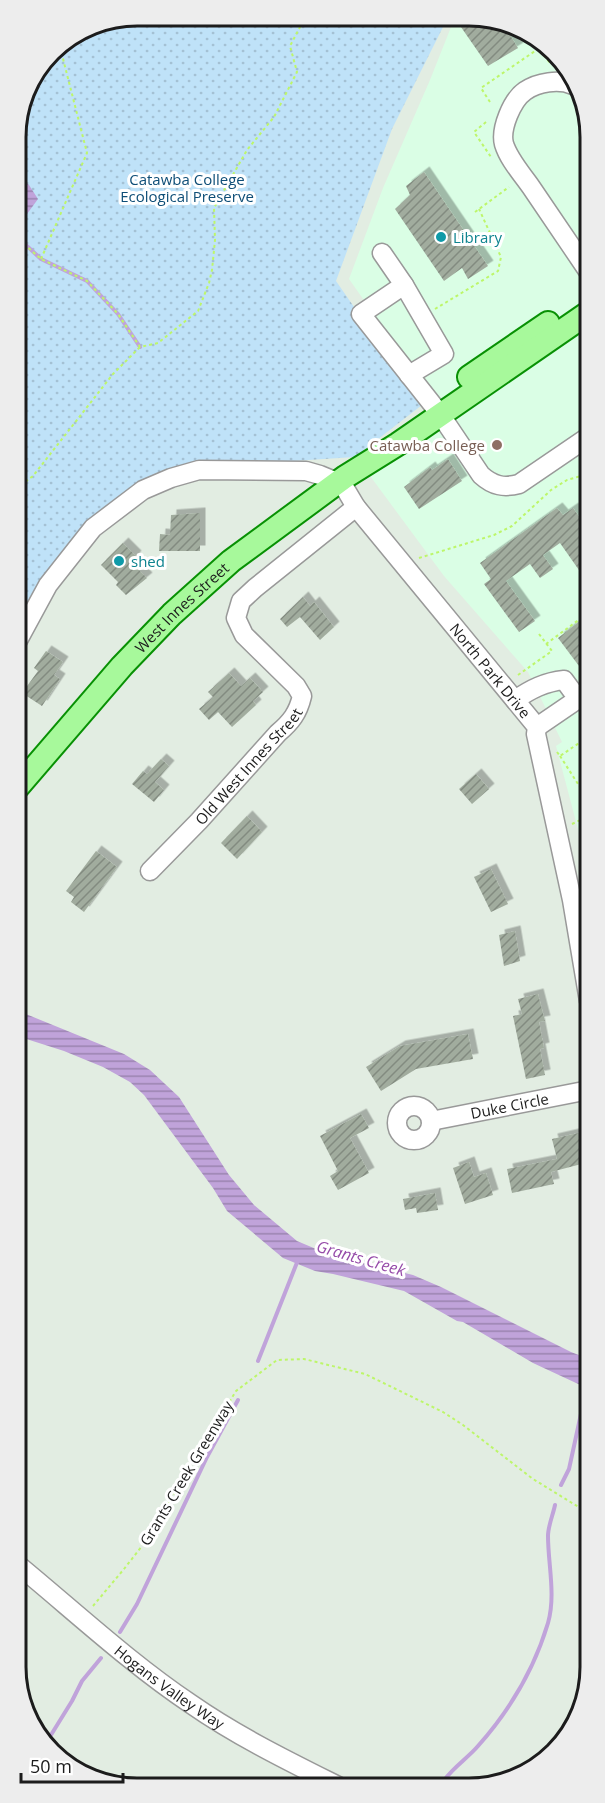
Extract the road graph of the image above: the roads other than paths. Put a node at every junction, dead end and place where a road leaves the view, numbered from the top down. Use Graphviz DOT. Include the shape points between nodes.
graph roads {
  1 [pos="566,82"];
  2 [pos="382,253"];
  3 [pos="580,259"];
  4 [pos="404,285"];
  5 [pos="580,303"];
  6 [pos="580,318"];
  7 [pos="409,375"];
  8 [pos="436,409"];
  9 [pos="580,443"];
  10 [pos="338,481"];
  11 [pos="356,507"];
  12 [pos="26,626"];
  13 [pos="515,700"];
  14 [pos="537,728"];
  15 [pos="26,777"];
  16 [pos="150,871"];
  17 [pos="572,900"];
  18 [pos="580,904"];
  19 [pos="579,944"];
  20 [pos="579,1092"];
  21 [pos="430,1121"];
  22 [pos="26,1571"];
  23 [pos="323,1778"];
  1 -- 3 [label="street" via="537,85 524,91 508,115 503,141"];
  2 -- 4 [label="street"];
  4 -- 7 [label="street" via="444,354"];
  4 -- 7 [label="street" via="361,314"];
  5 -- 8 [label="main road, West Innes Street" via="509,348"];
  6 -- 8 [label="main road, West Innes Street"];
  7 -- 8 [label="street"];
  8 -- 9 [label="street" via="481,475 499,486 519,484"];
  8 -- 10 [label="main road, West Innes Street" via="408,418 375,457"];
  10 -- 11 [label="street, North Park Drive"];
  10 -- 12 [label="street" via="306,471 199,470 143,490 93,528 48,585"];
  10 -- 15 [label="main road, West Innes Street" via="231,561 172,614"];
  11 -- 13 [label="street, North Park Drive"];
  11 -- 16 [label="street, Old West Innes Street" via="242,601 236,618 244,635 296,686 302,696 298,711"];
  13 -- 14 [label="street, North Park Drive"];
  13 -- 14 [label="street" via="550,681 564,680 578,699"];
  14 -- 17 [label="street, North Park Drive"];
  17 -- 18 [label="street"];
  17 -- 19 [label="street, North Park Drive"];
  20 -- 21 [label="street, Duke Circle"];
  22 -- 23 [label="street, Hogans Valley Way" via="190,1704"];
}
